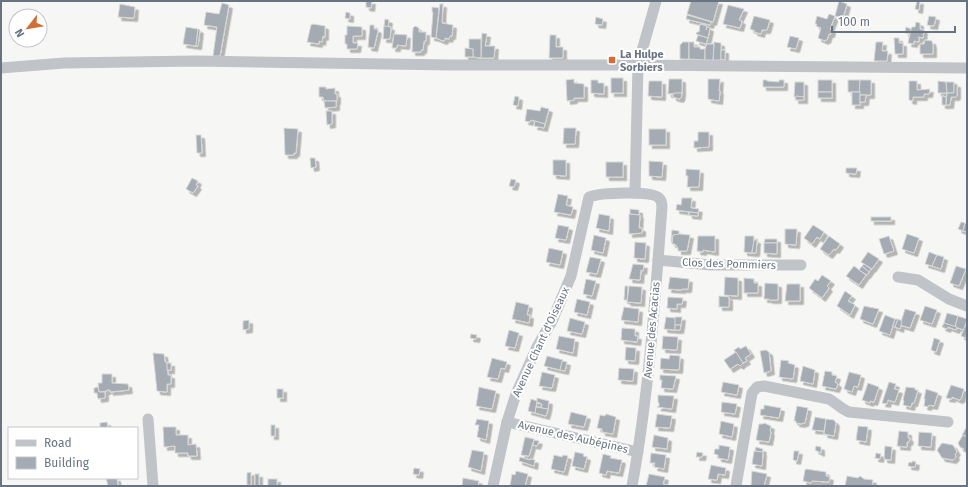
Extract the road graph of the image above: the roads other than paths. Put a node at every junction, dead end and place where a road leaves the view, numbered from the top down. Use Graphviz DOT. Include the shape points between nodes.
graph roads {
  1 [pos="656,1"];
  2 [pos="638,65"];
  3 [pos="1,68"];
  4 [pos="967,68"];
  5 [pos="635,193"];
  6 [pos="658,260"];
  7 [pos="801,265"];
  8 [pos="898,277"];
  9 [pos="967,306"];
  10 [pos="148,419"];
  11 [pos="508,422"];
  12 [pos="948,422"];
  13 [pos="638,452"];
  14 [pos="153,486"];
  15 [pos="493,486"];
  16 [pos="632,486"];
  17 [pos="736,486"];
  1 -- 2 [label="street"];
  2 -- 3 [label="street" via="196,61 64,62"];
  2 -- 4 [label="street"];
  2 -- 5 [label="street"];
  5 -- 6 [label="street, Avenue des Acacias" via="655,195 660,199 662,207"];
  5 -- 11 [label="street, Avenue Chant d'Oiseaux" via="589,197 571,276 552,321 525,370"];
  6 -- 7 [label="street, Clos des Pommiers" via="711,265"];
  6 -- 13 [label="street, Avenue des Acacias"];
  8 -- 9 [label="street" via="918,280 949,299"];
  10 -- 14 [label="street"];
  11 -- 13 [label="street, Avenue des Aubépines"];
  11 -- 15 [label="street, Avenue Chant d'Oiseaux"];
  12 -- 17 [label="street" via="849,412 829,399 764,386 757,388 752,393"];
  13 -- 16 [label="street, Avenue des Acacias"];
}
